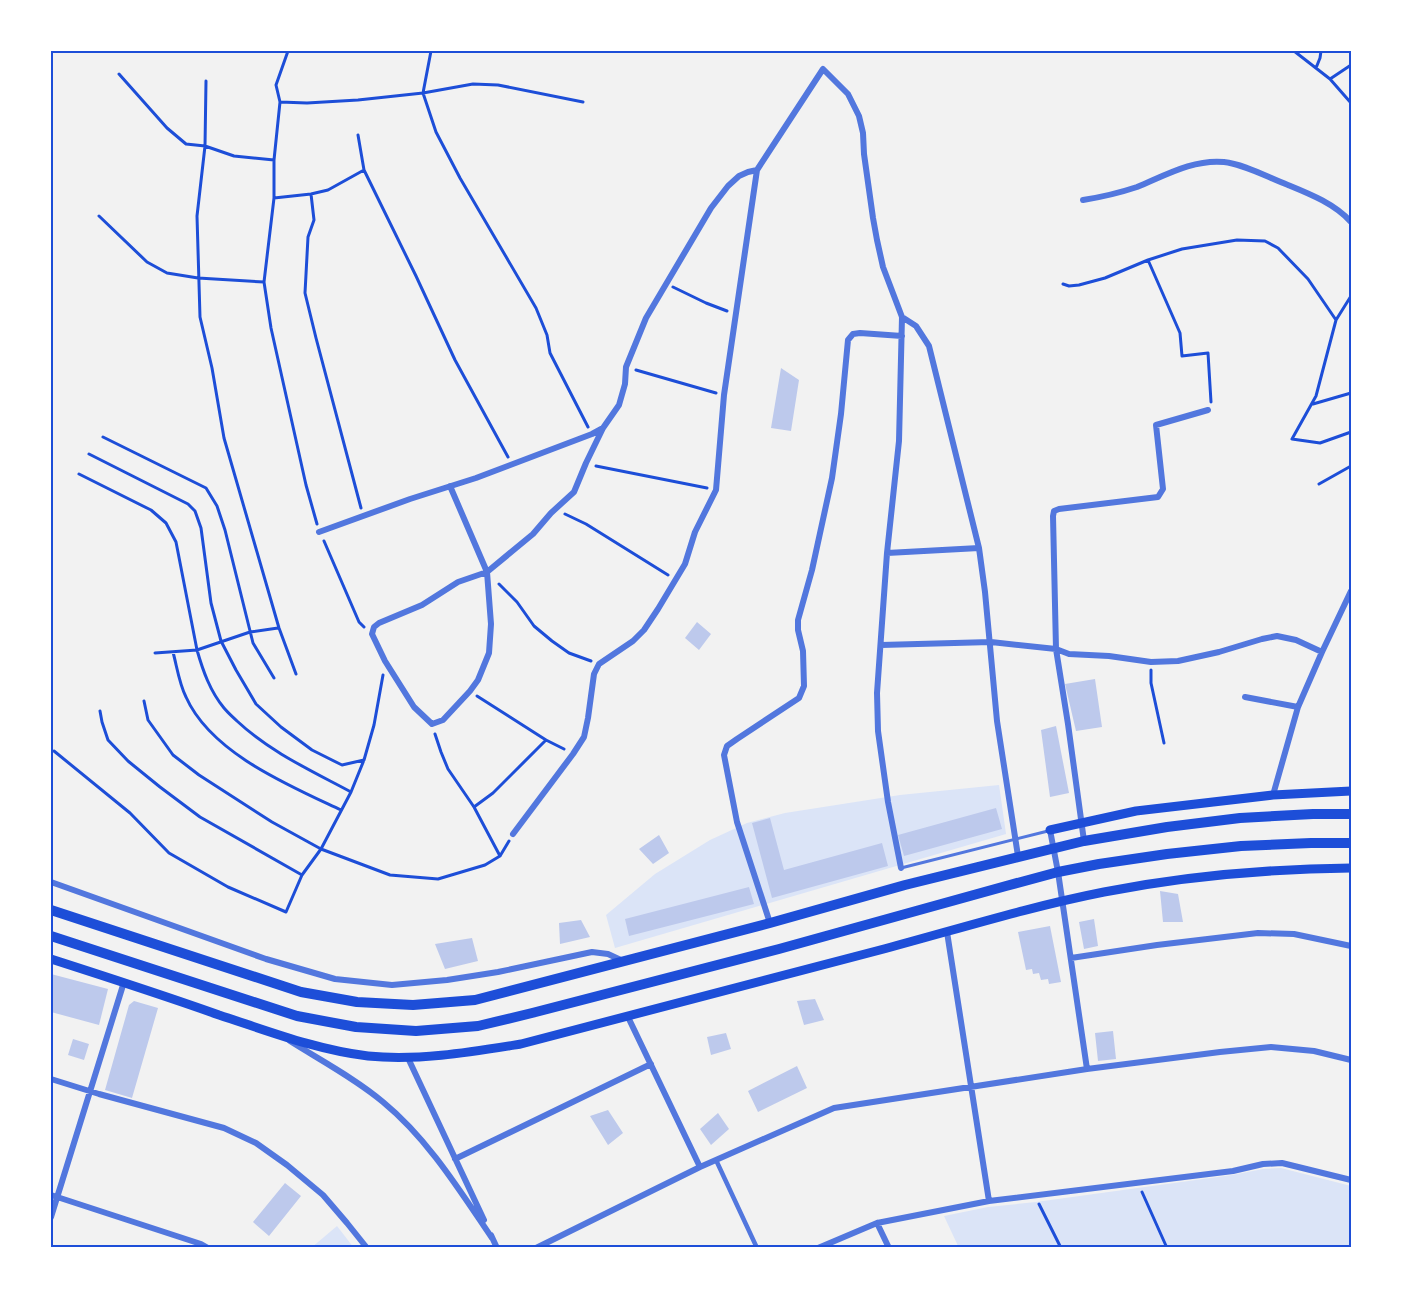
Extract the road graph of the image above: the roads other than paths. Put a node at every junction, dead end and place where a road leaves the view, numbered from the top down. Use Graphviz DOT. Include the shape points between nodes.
graph roads {
  1 [pos="757,171"];
  2 [pos="1083,200"];
  3 [pos="1351,222"];
  4 [pos="902,317"];
  5 [pos="902,336"];
  6 [pos="1208,410"];
  7 [pos="603,428"];
  8 [pos="450,486"];
  9 [pos="320,532"];
  10 [pos="979,548"];
  11 [pos="887,553"];
  12 [pos="487,572"];
  13 [pos="1351,591"];
  14 [pos="990,642"];
  15 [pos="881,645"];
  16 [pos="1056,649"];
  17 [pos="1322,652"];
  18 [pos="1245,697"];
  19 [pos="1298,707"];
  20 [pos="1351,791"];
  21 [pos="1273,795"];
  22 [pos="1351,814"];
  23 [pos="1082,822"];
  24 [pos="1050,830"];
  25 [pos="513,834"];
  26 [pos="1016,839"];
  27 [pos="1084,841"];
  28 [pos="1351,843"];
  29 [pos="1053,848"];
  30 [pos="1018,856"];
  31 [pos="901,868"];
  32 [pos="1351,868"];
  33 [pos="1058,872"];
  34 [pos="51,882"];
  35 [pos="1062,901"];
  36 [pos="51,910"];
  37 [pos="770,923"];
  38 [pos="947,932"];
  39 [pos="51,936"];
  40 [pos="1351,946"];
  41 [pos="1071,958"];
  42 [pos="51,959"];
  43 [pos="624,962"];
  44 [pos="124,982"];
  45 [pos="628,1017"];
  46 [pos="279,1035"];
  47 [pos="408,1058"];
  48 [pos="1351,1060"];
  49 [pos="651,1064"];
  50 [pos="1087,1069"];
  51 [pos="51,1079"];
  52 [pos="972,1087"];
  53 [pos="90,1092"];
  54 [pos="455,1159"];
  55 [pos="716,1160"];
  56 [pos="700,1167"];
  57 [pos="1351,1180"];
  58 [pos="55,1196"];
  59 [pos="989,1201"];
  60 [pos="51,1217"];
  61 [pos="877,1223"];
  62 [pos="492,1239"];
  63 [pos="208,1248"];
  64 [pos="367,1248"];
  65 [pos="497,1248"];
  66 [pos="536,1248"];
  67 [pos="757,1248"];
  68 [pos="818,1248"];
  69 [pos="888,1248"];
  1 -- 4 [label="street" via="823,69 848,94 859,116 881,258"];
  1 -- 7 [label="street" via="739,176 711,208 646,318 626,367 620,405"];
  1 -- 25 [label="street" via="724,395 716,490 695,532 685,564 644,630 599,664 584,737"];
  2 -- 3 [label="street" via="1119,193 1197,164 1227,162 1314,196"];
  4 -- 5 [label="street"];
  4 -- 10 [label="street" via="916,326 929,346"];
  5 -- 11 [label="street" via="899,441"];
  5 -- 37 [label="street" via="860,333 848,340 832,478 798,620 804,686 799,698 732,742 724,755 736,822"];
  6 -- 16 [label="street" via="1156,425 1163,489 1158,497 1054,511"];
  7 -- 8 [label="street"];
  7 -- 12 [label="street" via="573,492 533,534"];
  8 -- 9 [label="street"];
  8 -- 12 [label="street"];
  10 -- 11 [label="street"];
  10 -- 14 [label="street"];
  11 -- 15 [label="street"];
  12 -- 12 [label="street" via="458,582 374,627 372,634 385,661 414,707 432,724 443,720 471,691 489,653"];
  13 -- 17 [label="street"];
  14 -- 15 [label="street"];
  14 -- 16 [label="street"];
  14 -- 26 [label="street" via="997,721"];
  15 -- 31 [label="street" via="878,731"];
  16 -- 17 [label="street" via="1069,654 1178,661 1277,636"];
  16 -- 23 [label="street"];
  17 -- 19 [label="street"];
  18 -- 19 [label="street"];
  19 -- 21 [label="street"];
  20 -- 21 [label="main road"];
  21 -- 23 [label="main road" via="1136,811"];
  22 -- 27 [label="highway" via="1240,818"];
  23 -- 24 [label="main road"];
  23 -- 27 [label="street"];
  24 -- 26 [label="lane"];
  24 -- 29 [label="street"];
  26 -- 30 [label="street"];
  26 -- 31 [label="lane"];
  27 -- 29 [label="highway"];
  28 -- 33 [label="highway" via="1240,846"];
  29 -- 30 [label="highway"];
  29 -- 33 [label="street"];
  30 -- 37 [label="highway"];
  32 -- 35 [label="main road" via="1169,881"];
  33 -- 35 [label="street"];
  33 -- 39 [label="highway" via="532,1014 478,1026 416,1031 356,1027 297,1016"];
  34 -- 43 [label="street" via="266,959 335,979 392,985 447,980 592,952"];
  35 -- 38 [label="main road"];
  35 -- 41 [label="street"];
  36 -- 43 [label="highway" via="301,992 357,1002 413,1005 475,1000"];
  37 -- 43 [label="highway"];
  38 -- 45 [label="main road"];
  38 -- 52 [label="street"];
  40 -- 41 [label="street" via="1294,934 1258,933"];
  41 -- 50 [label="street"];
  42 -- 44 [label="main road"];
  44 -- 46 [label="main road"];
  44 -- 53 [label="street"];
  45 -- 47 [label="main road" via="522,1044"];
  45 -- 49 [label="street"];
  46 -- 47 [label="main road" via="331,1050"];
  46 -- 62 [label="street" via="382,1101 415,1133 451,1178"];
  47 -- 54 [label="street"];
  48 -- 50 [label="street" via="1314,1050 1271,1047"];
  49 -- 54 [label="street"];
  49 -- 56 [label="street"];
  50 -- 52 [label="street"];
  51 -- 53 [label="street"];
  52 -- 55 [label="street" via="834,1108"];
  52 -- 59 [label="street"];
  53 -- 58 [label="street"];
  53 -- 64 [label="street" via="224,1128 256,1143 323,1195"];
  54 -- 62 [label="street"];
  55 -- 56 [label="street"];
  55 -- 67 [label="street"];
  56 -- 66 [label="street"];
  57 -- 59 [label="street" via="1282,1163 1263,1164"];
  58 -- 60 [label="street"];
  58 -- 63 [label="street"];
  59 -- 61 [label="street"];
  61 -- 68 [label="street"];
  61 -- 69 [label="street"];
  62 -- 65 [label="street"];
}
